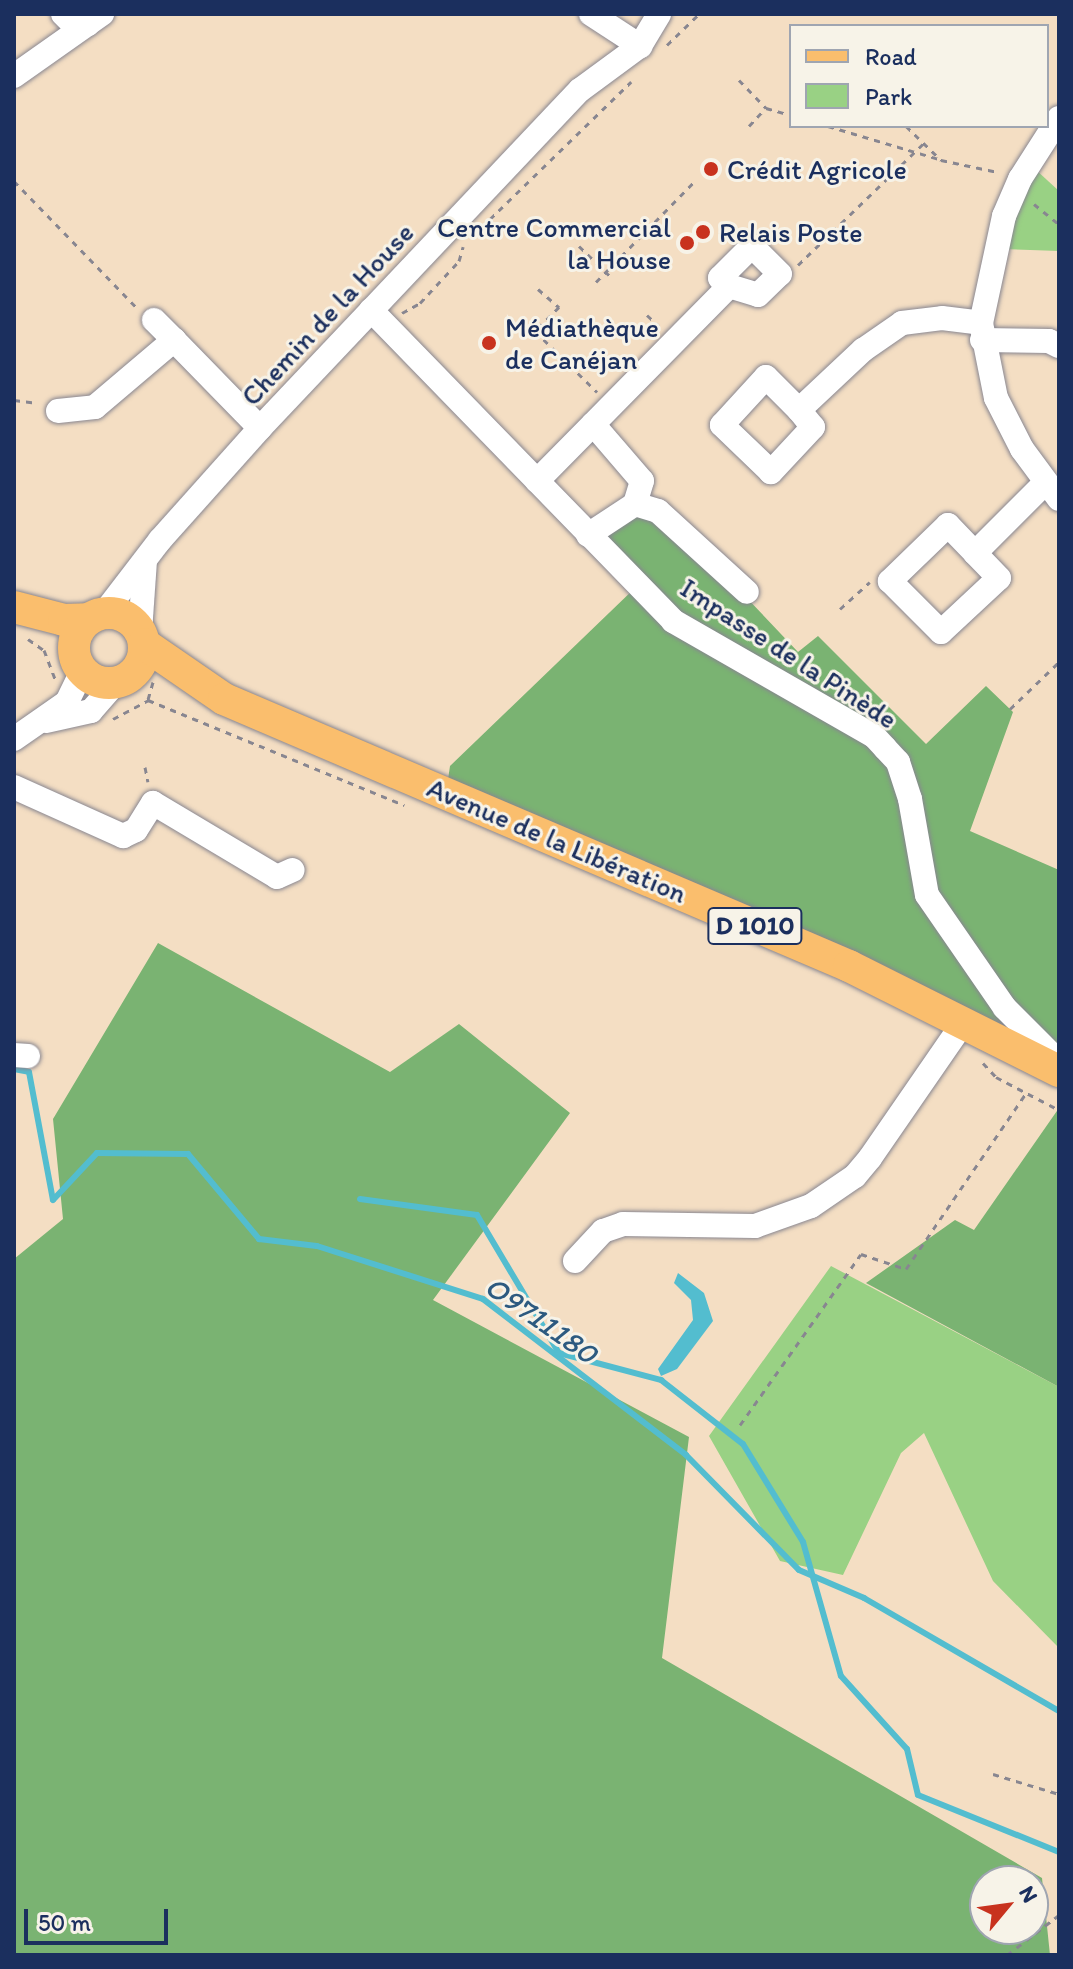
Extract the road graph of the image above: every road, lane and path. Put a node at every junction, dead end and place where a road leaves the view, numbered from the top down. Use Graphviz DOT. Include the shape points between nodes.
graph roads {
  1 [pos="63,14"];
  2 [pos="591,14"];
  3 [pos="659,14"];
  4 [pos="699,14"];
  5 [pos="95,19"];
  6 [pos="640,46"];
  7 [pos="666,46"];
  8 [pos="14,76"];
  9 [pos="634,78"];
  10 [pos="739,80"];
  11 [pos="766,108"];
  12 [pos="789,114"];
  13 [pos="1059,118"];
  14 [pos="749,126"];
  15 [pos="835,128"];
  16 [pos="908,128"];
  17 [pos="924,143"];
  18 [pos="915,152"];
  19 [pos="941,160"];
  20 [pos="1020,179"];
  21 [pos="14,181"];
  22 [pos="695,181"];
  23 [pos="484,223"];
  24 [pos="1059,224"];
  25 [pos="468,241"];
  26 [pos="579,246"];
  27 [pos="606,273"];
  28 [pos="780,274"];
  29 [pos="613,279"];
  30 [pos="596,282"];
  31 [pos="729,286"];
  32 [pos="538,289"];
  33 [pos="379,318"];
  34 [pos="154,320"];
  35 [pos="553,324"];
  36 [pos="981,331"];
  37 [pos="541,336"];
  38 [pos="174,340"];
  39 [pos="1059,346"];
  40 [pos="611,406"];
  41 [pos="799,410"];
  42 [pos="58,411"];
  43 [pos="593,424"];
  44 [pos="260,428"];
  45 [pos="537,481"];
  46 [pos="1053,490"];
  47 [pos="635,504"];
  48 [pos="588,535"];
  49 [pos="975,553"];
  50 [pos="145,559"];
  51 [pos="890,581"];
  52 [pos="747,592"];
  53 [pos="18,609"];
  54 [pos="840,609"];
  55 [pos="96,616"];
  56 [pos="78,661"];
  57 [pos="137,662"];
  58 [pos="1059,662"];
  59 [pos="1010,709"];
  60 [pos="35,723"];
  61 [pos="14,739"];
  62 [pos="14,787"];
  63 [pos="414,808"];
  64 [pos="293,870"];
  65 [pos="957,1034"];
  66 [pos="1059,1062"];
  67 [pos="1059,1071"];
  68 [pos="1026,1093"];
  69 [pos="1059,1110"];
  70 [pos="575,1261"];
  71 [pos="740,1425"];
  72 [pos="993,1774"];
  73 [pos="1059,1794"];
  74 [pos="1059,1915"];
  75 [pos="1007,1955"];
  1 -- 5 [label="street" via="74,25"];
  2 -- 6 [label="street"];
  3 -- 6 [label="street, Chemin de la House"];
  4 -- 7 [label="path"];
  5 -- 8 [label="street"];
  6 -- 33 [label="street, Chemin de la House" via="580,90"];
  9 -- 23 [label="path"];
  10 -- 11 [label="path"];
  11 -- 12 [label="path"];
  11 -- 14 [label="path"];
  13 -- 20 [label="street"];
  15 -- 18 [label="path"];
  16 -- 17 [label="path"];
  17 -- 18 [label="path"];
  17 -- 19 [label="path"];
  18 -- 19 [label="path"];
  18 -- 28 [label="path" via="806,261"];
  19 -- 20 [label="path"];
  20 -- 24 [label="path" via="1037,208"];
  20 -- 36 [label="street" via="1004,216"];
  21 -- 34 [label="path" via="124,297"];
  22 -- 27 [label="path"];
  25 -- 33 [label="path" via="459,261 420,303"];
  26 -- 27 [label="path"];
  27 -- 29 [label="path"];
  27 -- 30 [label="path"];
  28 -- 31 [label="street" via="758,295"];
  28 -- 31 [label="street" via="752,246 720,278"];
  31 -- 40 [label="street"];
  32 -- 37 [label="path" via="560,309 535,331"];
  33 -- 44 [label="street, Chemin de la House"];
  33 -- 45 [label="street, Impasse de la Pinède"];
  34 -- 38 [label="street"];
  35 -- 37 [label="path"];
  36 -- 39 [label="street"];
  36 -- 41 [label="street" via="942,318 902,323 863,350"];
  36 -- 46 [label="street" via="996,398"];
  37 -- 40 [label="path"];
  38 -- 42 [label="street" via="95,407"];
  38 -- 44 [label="street"];
  40 -- 43 [label="street"];
  43 -- 45 [label="street"];
  43 -- 47 [label="street" via="642,481"];
  44 -- 50 [label="street, Chemin de la House"];
  45 -- 48 [label="street, Impasse de la Pinède"];
  46 -- 49 [label="street"];
  47 -- 48 [label="street"];
  47 -- 52 [label="street" via="658,511"];
  48 -- 66 [label="street, Impasse de la Pinède" via="673,621 874,736 898,762 927,895 1005,1008"];
  49 -- 51 [label="street" via="948,525"];
  49 -- 51 [label="street" via="999,578 941,632"];
  50 -- 55 [label="street, Chemin de la House"];
  50 -- 57 [label="street"];
  51 -- 54 [label="path" via="872,580"];
  53 -- 55 [label="main road"];
  53 -- 56 [label="main road"];
  55 -- 56 [label="main road" via="75,639"];
  55 -- 57 [label="main road" via="121,615"];
  56 -- 57 [label="main road" via="93,680"];
  56 -- 60 [label="street" via="72,697"];
  57 -- 60 [label="street" via="91,711"];
  57 -- 63 [label="path" via="148,700"];
  57 -- 65 [label="main road, Avenue de la Libération / D 1010" via="822,954"];
  58 -- 59 [label="path"];
  60 -- 61 [label="street"];
  62 -- 64 [label="street" via="123,836 136,830 153,803 277,877"];
  65 -- 67 [label="main road, Avenue de la Libération / D 1010"];
  65 -- 68 [label="path"];
  65 -- 70 [label="street" via="855,1176 811,1206 755,1226 623,1224 603,1231"];
  68 -- 69 [label="path"];
  68 -- 71 [label="path" via="906,1269 861,1254"];
  72 -- 73 [label="path"];
  74 -- 75 [label="path"];
}
